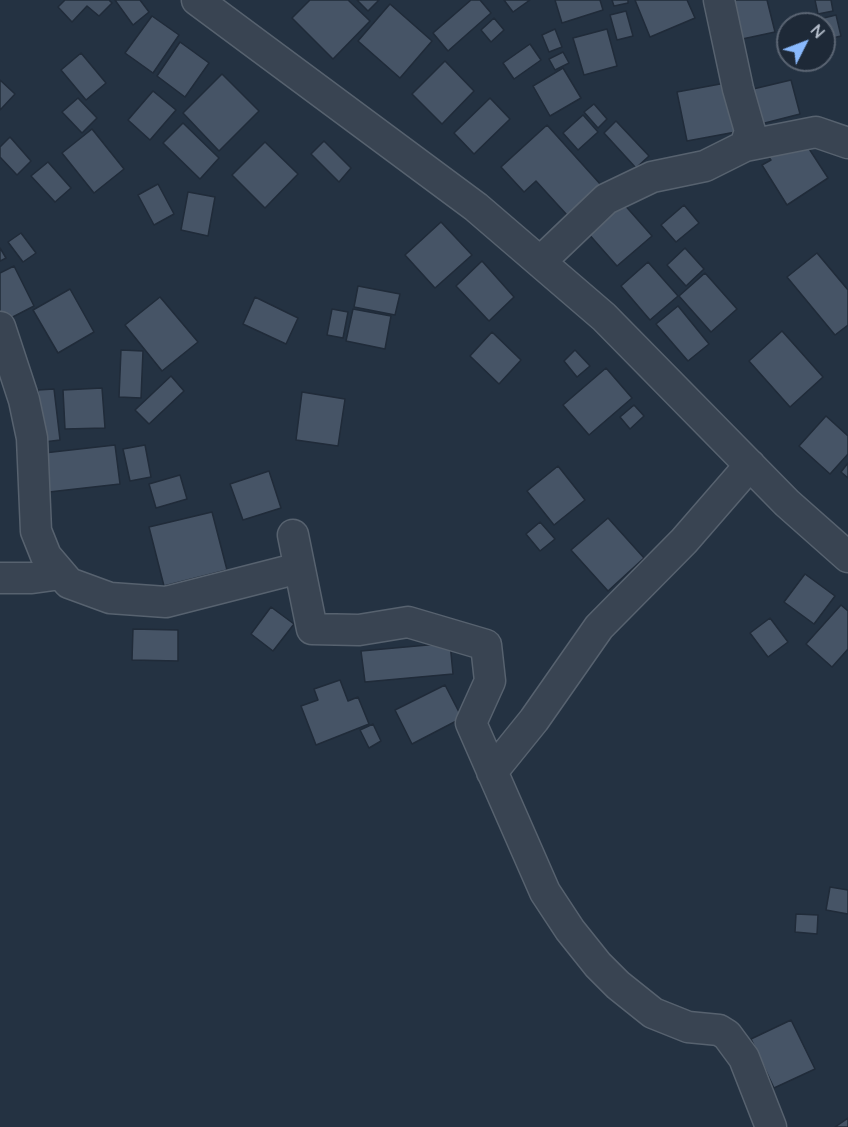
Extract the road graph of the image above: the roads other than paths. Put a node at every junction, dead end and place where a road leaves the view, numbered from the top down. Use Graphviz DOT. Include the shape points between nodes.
graph roads {
  1 [pos="197,0"];
  2 [pos="719,0"];
  3 [pos="848,143"];
  4 [pos="745,146"];
  5 [pos="540,262"];
  6 [pos="0,327"];
  7 [pos="750,465"];
  8 [pos="293,535"];
  9 [pos="848,557"];
  10 [pos="299,568"];
  11 [pos="61,574"];
  12 [pos="0,578"];
  13 [pos="492,772"];
  14 [pos="771,1127"];
  1 -- 5 [label="street" via="476,207"];
  2 -- 4 [label="street" via="750,131"];
  3 -- 4 [label="street" via="816,132"];
  4 -- 5 [label="street" via="705,166 652,177 606,199"];
  5 -- 7 [label="street" via="604,317"];
  6 -- 11 [label="street" via="32,438 36,531 46,556"];
  7 -- 9 [label="street"];
  7 -- 13 [label="street" via="684,541 599,627"];
  8 -- 10 [label="street"];
  10 -- 11 [label="street" via="166,602 110,598 69,583"];
  10 -- 13 [label="street" via="312,629 359,630 408,622 486,645 490,681 471,723"];
  11 -- 12 [label="street"];
  13 -- 14 [label="street" via="545,892 570,930 618,985 653,1013 727,1035 744,1058"];
}
